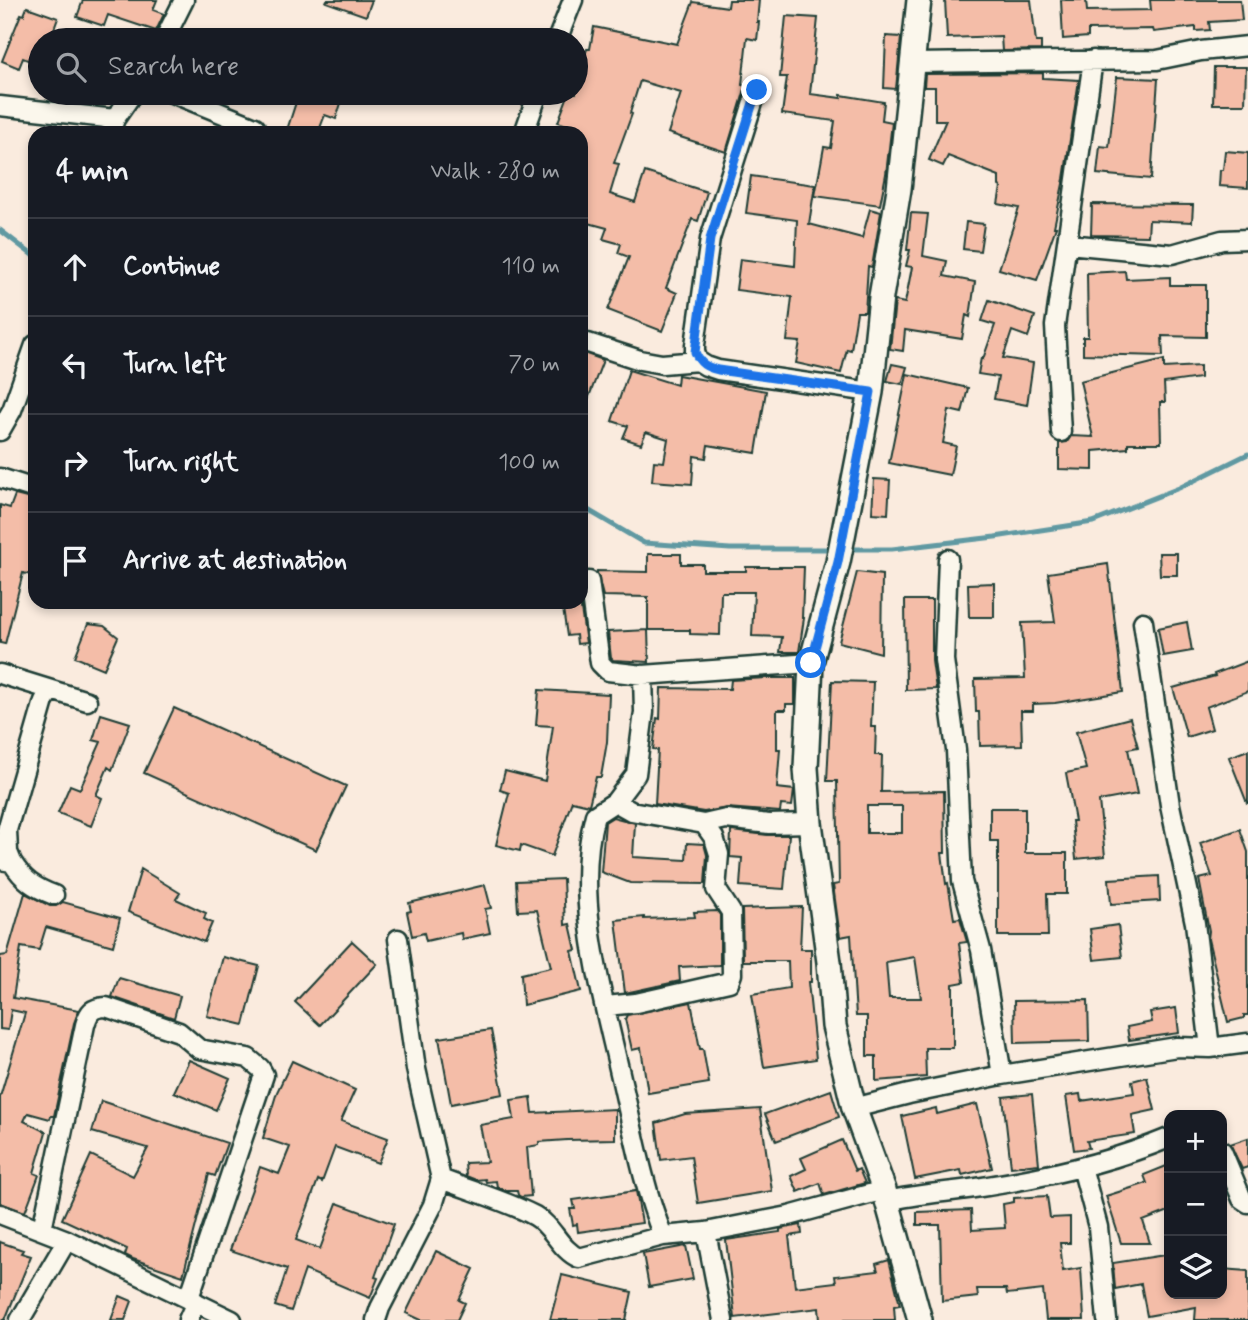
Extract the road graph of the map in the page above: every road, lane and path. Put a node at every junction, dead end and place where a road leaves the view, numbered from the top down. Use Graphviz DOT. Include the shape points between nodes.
graph roads {
  1 [pos="184,0"];
  2 [pos="573,0"];
  3 [pos="919,0"];
  4 [pos="170,28"];
  5 [pos="562,28"];
  6 [pos="1248,46"];
  7 [pos="1093,60"];
  8 [pos="913,63"];
  9 [pos="757,90"];
  10 [pos="125,105"];
  11 [pos="201,105"];
  12 [pos="534,105"];
  13 [pos="0,106"];
  14 [pos="112,126"];
  15 [pos="253,126"];
  16 [pos="526,126"];
  17 [pos="1248,239"];
  18 [pos="1068,244"];
  19 [pos="588,343"];
  20 [pos="698,361"];
  21 [pos="28,365"];
  22 [pos="871,392"];
  23 [pos="0,431"];
  24 [pos="1061,432"];
  25 [pos="0,478"];
  26 [pos="28,487"];
  27 [pos="948,559"];
  28 [pos="589,581"];
  29 [pos="1143,622"];
  30 [pos="811,663"];
  31 [pos="0,674"];
  32 [pos="643,675"];
  33 [pos="50,690"];
  34 [pos="87,701"];
  35 [pos="615,802"];
  36 [pos="810,823"];
  37 [pos="704,824"];
  38 [pos="6,861"];
  39 [pos="54,895"];
  40 [pos="398,939"];
  41 [pos="606,1006"];
  42 [pos="1248,1042"];
  43 [pos="1210,1048"];
  44 [pos="1002,1075"];
  45 [pos="854,1108"];
  46 [pos="1164,1140"];
  47 [pos="1227,1162"];
  48 [pos="1082,1167"];
  49 [pos="441,1179"];
  50 [pos="886,1195"];
  51 [pos="1248,1203"];
  52 [pos="0,1214"];
  53 [pos="42,1229"];
  54 [pos="706,1232"];
  55 [pos="663,1236"];
  56 [pos="67,1240"];
  57 [pos="192,1300"];
  58 [pos="20,1320"];
  59 [pos="188,1320"];
  60 [pos="232,1320"];
  61 [pos="376,1320"];
  62 [pos="723,1320"];
  63 [pos="920,1320"];
  64 [pos="1107,1320"];
  1 -- 4 [label="street"];
  2 -- 5 [label="street"];
  3 -- 8 [label="street"];
  6 -- 7 [label="street" via="1157,60"];
  7 -- 8 [label="street"];
  7 -- 18 [label="street"];
  8 -- 22 [label="street"];
  9 -- 20 [label="street" via="710,239 695,345"];
  10 -- 14 [label="street"];
  11 -- 15 [label="street"];
  12 -- 16 [label="street"];
  13 -- 14 [label="street"];
  17 -- 18 [label="street" via="1222,240 1172,254"];
  18 -- 24 [label="street" via="1055,326"];
  19 -- 20 [label="street" via="640,360"];
  20 -- 22 [label="street" via="718,370"];
  21 -- 23 [label="street"];
  22 -- 30 [label="street" via="838,562"];
  25 -- 26 [label="street"];
  27 -- 44 [label="street" via="944,660 956,750 962,881 981,950"];
  28 -- 32 [label="street" via="600,663 608,671"];
  29 -- 43 [label="street" via="1170,805 1195,923"];
  30 -- 32 [label="street"];
  30 -- 36 [label="street" via="806,768"];
  31 -- 33 [label="street"];
  32 -- 35 [label="street" via="644,712 636,774"];
  33 -- 34 [label="street"];
  33 -- 38 [label="street" via="7,830"];
  35 -- 37 [label="street" via="631,811"];
  35 -- 41 [label="street" via="595,815 587,896"];
  36 -- 37 [label="street" via="726,819"];
  36 -- 45 [label="street" via="834,1026"];
  37 -- 41 [label="street" via="719,854 716,889 731,912 729,982"];
  38 -- 39 [label="street" via="35,888"];
  40 -- 49 [label="street" via="416,1069"];
  41 -- 55 [label="street" via="650,1204"];
  42 -- 43 [label="street"];
  43 -- 44 [label="street" via="1177,1047"];
  44 -- 45 [label="street"];
  45 -- 50 [label="street"];
  46 -- 48 [label="street"];
  47 -- 51 [label="street" via="1242,1199"];
  48 -- 50 [label="street" via="987,1187"];
  48 -- 64 [label="street" via="1098,1227"];
  49 -- 55 [label="street" via="536,1217 579,1258"];
  49 -- 61 [label="street" via="433,1205"];
  50 -- 54 [label="street"];
  50 -- 63 [label="street"];
  52 -- 53 [label="street"];
  53 -- 56 [label="street"];
  53 -- 57 [label="street" via="85,1025 94,1008 106,1007 179,1032 199,1049 248,1058 264,1075"];
  54 -- 55 [label="street"];
  54 -- 62 [label="street"];
  56 -- 57 [label="street"];
  56 -- 58 [label="street"];
  57 -- 59 [label="street"];
  57 -- 60 [label="street"];
}
